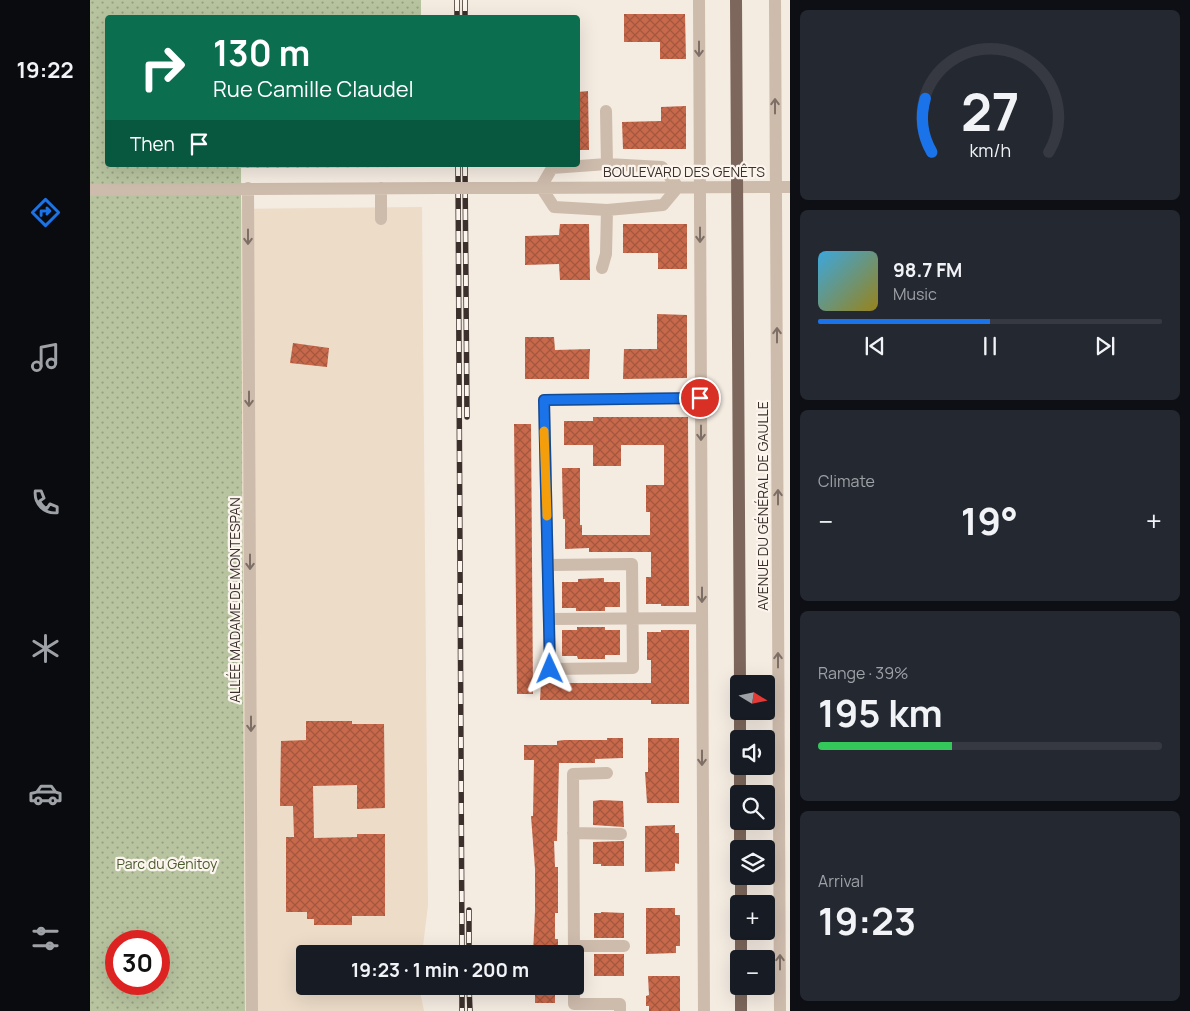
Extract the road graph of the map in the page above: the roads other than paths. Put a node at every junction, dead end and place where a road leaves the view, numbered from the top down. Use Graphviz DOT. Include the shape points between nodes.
graph roads {
  1 [pos="699,0"];
  2 [pos="736,0"];
  3 [pos="775,0"];
  4 [pos="606,112"];
  5 [pos="607,164"];
  6 [pos="580,166"];
  7 [pos="566,167"];
  8 [pos="678,186"];
  9 [pos="541,187"];
  10 [pos="700,187"];
  11 [pos="737,187"];
  12 [pos="776,187"];
  13 [pos="790,187"];
  14 [pos="248,188"];
  15 [pos="381,188"];
  16 [pos="90,190"];
  17 [pos="607,210"];
  18 [pos="381,219"];
  19 [pos="602,268"];
  20 [pos="700,398"];
  21 [pos="548,565"];
  22 [pos="632,618"];
  23 [pos="702,618"];
  24 [pos="549,619"];
  25 [pos="740,675"];
  26 [pos="607,773"];
  27 [pos="573,833"];
  28 [pos="621,834"];
  29 [pos="574,945"];
  30 [pos="624,946"];
  31 [pos="584,949"];
  32 [pos="574,995"];
  33 [pos="741,995"];
  34 [pos="252,1011"];
  35 [pos="620,1011"];
  36 [pos="704,1011"];
  37 [pos="741,1011"];
  38 [pos="780,1011"];
  1 -- 10 [label="street, one-way"];
  2 -- 11 [label="main road, AVENUE DU GÉNÉRAL DE GAULLE"];
  12 -- 3 [label="street, AVENUE DU GÉNÉRAL DE GAULLE, one-way"];
  4 -- 5 [label="street"];
  5 -- 6 [label="street"];
  5 -- 8 [label="street" via="662,167"];
  7 -- 9 [label="street" via="552,168"];
  8 -- 9 [label="street, BOULEVARD DES GENÊTS"];
  8 -- 10 [label="street, BOULEVARD DES GENÊTS"];
  8 -- 17 [label="street" via="662,205"];
  9 -- 15 [label="street, BOULEVARD DES GENÊTS, bridge"];
  9 -- 17 [label="street" via="554,207"];
  10 -- 11 [label="street, BOULEVARD DES GENÊTS"];
  10 -- 20 [label="street, one-way"];
  11 -- 12 [label="street, BOULEVARD DES GENÊTS"];
  11 -- 25 [label="main road, AVENUE DU GÉNÉRAL DE GAULLE"];
  12 -- 13 [label="street, BOULEVARD DES GENÊTS"];
  38 -- 12 [label="street, AVENUE DU GÉNÉRAL DE GAULLE, one-way"];
  14 -- 15 [label="street"];
  14 -- 16 [label="street"];
  14 -- 34 [label="street, ALLÉE MADAME DE MONTESPAN, one-way"];
  15 -- 18 [label="street"];
  17 -- 19 [label="street" via="606,254"];
  20 -- 21 [label="street" via="544,400"];
  20 -- 23 [label="street, one-way"];
  21 -- 22 [label="street" via="632,564"];
  21 -- 24 [label="street"];
  22 -- 23 [label="street"];
  22 -- 24 [label="street"];
  22 -- 24 [label="street" via="633,668 569,669 550,669"];
  23 -- 36 [label="street, one-way"];
  26 -- 27 [label="street" via="573,774"];
  27 -- 28 [label="street"];
  27 -- 29 [label="street"];
  30 -- 31 [label="street"];
  32 -- 35 [label="street" via="574,1004 620,1004"];
  33 -- 37 [label="main road"];
}
